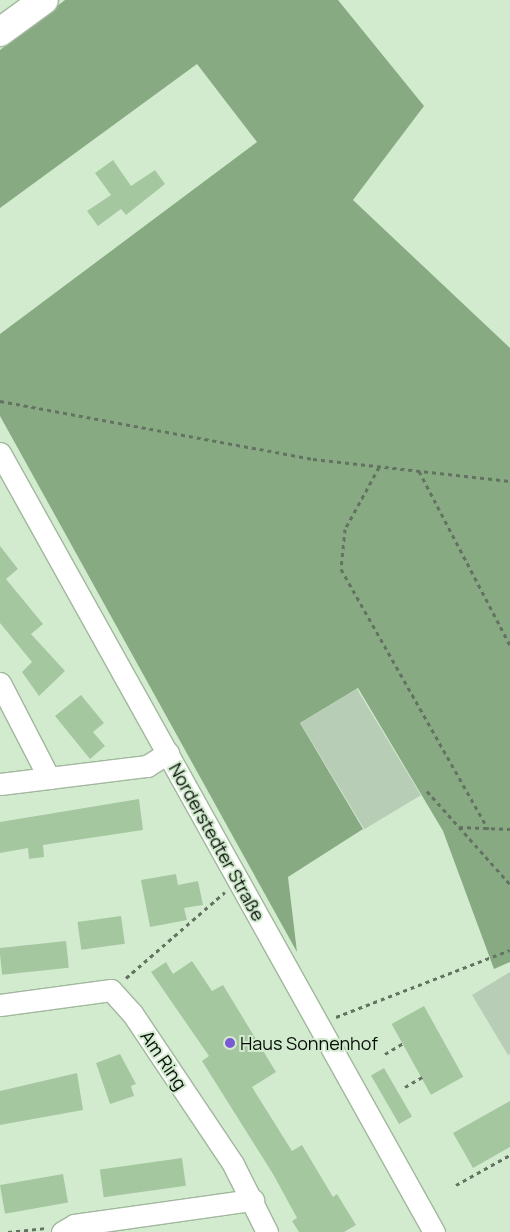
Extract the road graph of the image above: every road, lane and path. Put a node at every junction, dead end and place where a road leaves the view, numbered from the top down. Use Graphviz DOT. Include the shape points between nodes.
graph roads {
  1 [pos="44,0"];
  2 [pos="0,32"];
  3 [pos="0,401"];
  4 [pos="0,453"];
  5 [pos="379,467"];
  6 [pos="419,471"];
  7 [pos="510,481"];
  8 [pos="510,645"];
  9 [pos="0,683"];
  10 [pos="168,753"];
  11 [pos="49,778"];
  12 [pos="0,784"];
  13 [pos="427,791"];
  14 [pos="459,827"];
  15 [pos="488,829"];
  16 [pos="510,829"];
  17 [pos="239,880"];
  18 [pos="510,884"];
  19 [pos="510,950"];
  20 [pos="111,990"];
  21 [pos="0,1005"];
  22 [pos="318,1022"];
  23 [pos="403,1043"];
  24 [pos="385,1054"];
  25 [pos="422,1077"];
  26 [pos="405,1087"];
  27 [pos="510,1156"];
  28 [pos="456,1185"];
  29 [pos="253,1200"];
  30 [pos="68,1228"];
  31 [pos="8,1232"];
  32 [pos="267,1232"];
  33 [pos="434,1232"];
  1 -- 2 [label="main road"];
  3 -- 5 [label="path" via="294,456"];
  4 -- 10 [label="street, Norderstedter Straße"];
  5 -- 6 [label="path"];
  5 -- 15 [label="path" via="345,529 340,569"];
  6 -- 7 [label="path"];
  6 -- 8 [label="path"];
  9 -- 11 [label="street"];
  10 -- 11 [label="street" via="147,766"];
  10 -- 17 [label="street, Norderstedter Straße"];
  11 -- 12 [label="street"];
  13 -- 14 [label="path"];
  14 -- 15 [label="path"];
  14 -- 18 [label="path"];
  15 -- 16 [label="path"];
  17 -- 20 [label="path"];
  17 -- 22 [label="street, Norderstedter Straße"];
  19 -- 22 [label="path" via="360,1011"];
  20 -- 21 [label="street"];
  20 -- 29 [label="street, Am Ring" via="138,1021"];
  22 -- 33 [label="street, Norderstedter Straße"];
  23 -- 24 [label="path"];
  25 -- 26 [label="path"];
  27 -- 28 [label="path"];
  29 -- 30 [label="street"];
  29 -- 32 [label="street, Am Ring"];
  30 -- 31 [label="path"];
}
